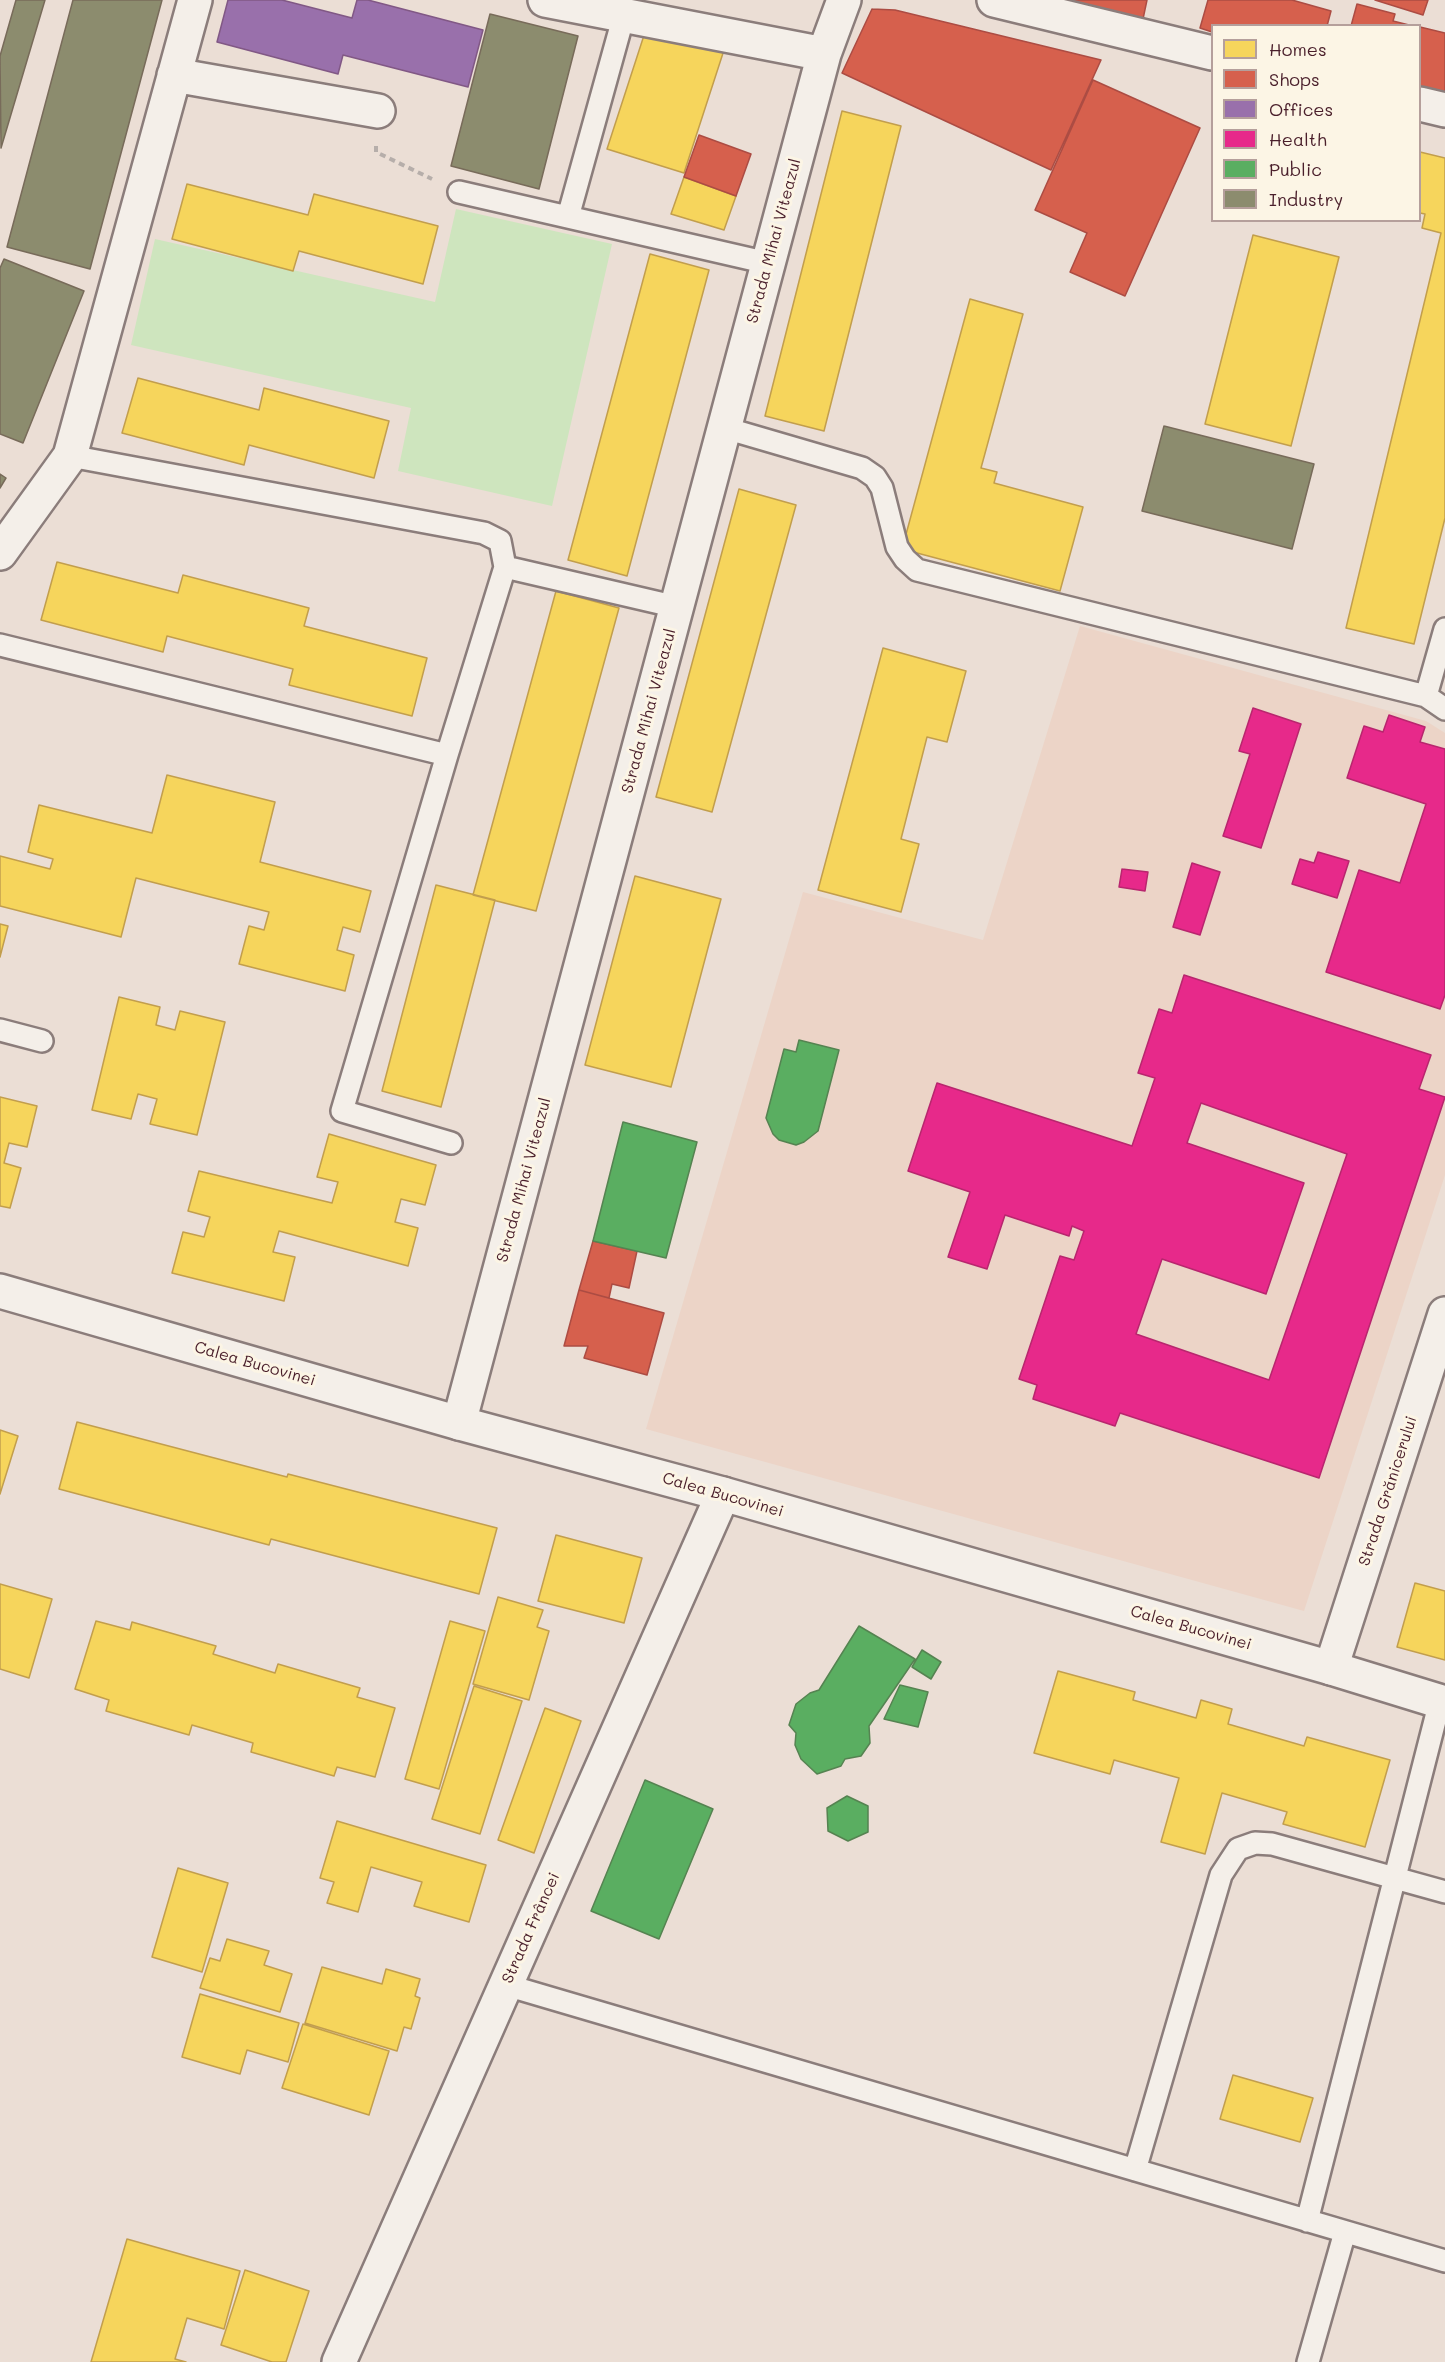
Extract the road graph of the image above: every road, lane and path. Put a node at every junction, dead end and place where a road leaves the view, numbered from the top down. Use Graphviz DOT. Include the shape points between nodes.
graph roads {
  1 [pos="195,0"];
  2 [pos="545,0"];
  3 [pos="844,0"];
  4 [pos="994,0"];
  5 [pos="647,12"];
  6 [pos="1211,53"];
  7 [pos="824,54"];
  8 [pos="174,75"];
  9 [pos="1421,104"];
  10 [pos="1445,110"];
  11 [pos="378,111"];
  12 [pos="459,192"];
  13 [pos="568,218"];
  14 [pos="768,264"];
  15 [pos="725,428"];
  16 [pos="69,456"];
  17 [pos="0,553"];
  18 [pos="506,567"];
  19 [pos="677,607"];
  20 [pos="1445,629"];
  21 [pos="0,645"];
  22 [pos="1426,696"];
  23 [pos="1445,709"];
  24 [pos="447,755"];
  25 [pos="0,1030"];
  26 [pos="42,1041"];
  27 [pos="451,1143"];
  28 [pos="0,1291"];
  29 [pos="1445,1314"];
  30 [pos="459,1423"];
  31 [pos="723,1494"];
  32 [pos="1331,1668"];
  33 [pos="1443,1702"];
  34 [pos="1395,1878"];
  35 [pos="1445,1892"];
  36 [pos="506,1984"];
  37 [pos="1135,2170"];
  38 [pos="1307,2221"];
  39 [pos="1345,2232"];
  40 [pos="1445,2261"];
  41 [pos="339,2362"];
  42 [pos="1308,2362"];
  1 -- 8 [label="street"];
  2 -- 5 [label="street"];
  3 -- 7 [label="street, Strada Mihai Viteazul"];
  4 -- 6 [label="street"];
  5 -- 7 [label="street"];
  5 -- 13 [label="lane"];
  7 -- 14 [label="street, Strada Mihai Viteazul"];
  8 -- 11 [label="street"];
  8 -- 16 [label="street"];
  9 -- 10 [label="street"];
  11 -- 12 [label="path" via="376,152"];
  12 -- 13 [label="lane"];
  13 -- 14 [label="lane"];
  14 -- 15 [label="street, Strada Mihai Viteazul"];
  15 -- 19 [label="street, Strada Mihai Viteazul"];
  15 -- 22 [label="lane" via="862,468 875,477 882,488 897,547 917,570"];
  16 -- 17 [label="street"];
  16 -- 18 [label="lane" via="484,533 500,541"];
  18 -- 19 [label="lane"];
  18 -- 24 [label="lane"];
  19 -- 30 [label="street, Strada Mihai Viteazul"];
  20 -- 22 [label="lane"];
  21 -- 24 [label="lane"];
  22 -- 23 [label="lane"];
  24 -- 27 [label="lane" via="342,1111"];
  25 -- 26 [label="lane"];
  28 -- 30 [label="street, Calea Bucovinei"];
  29 -- 32 [label="street, Strada Grănicerului"];
  30 -- 31 [label="street, Calea Bucovinei"];
  31 -- 32 [label="street, Calea Bucovinei"];
  31 -- 36 [label="street, Strada Frâncei"];
  32 -- 33 [label="street, Calea Bucovinei"];
  33 -- 34 [label="lane"];
  34 -- 35 [label="lane"];
  34 -- 37 [label="lane" via="1272,1844 1255,1843 1238,1849 1221,1875"];
  34 -- 38 [label="lane"];
  36 -- 37 [label="lane"];
  36 -- 41 [label="street, Strada Frâncei"];
  37 -- 38 [label="lane"];
  38 -- 39 [label="lane"];
  39 -- 40 [label="lane"];
  39 -- 42 [label="lane"];
}
